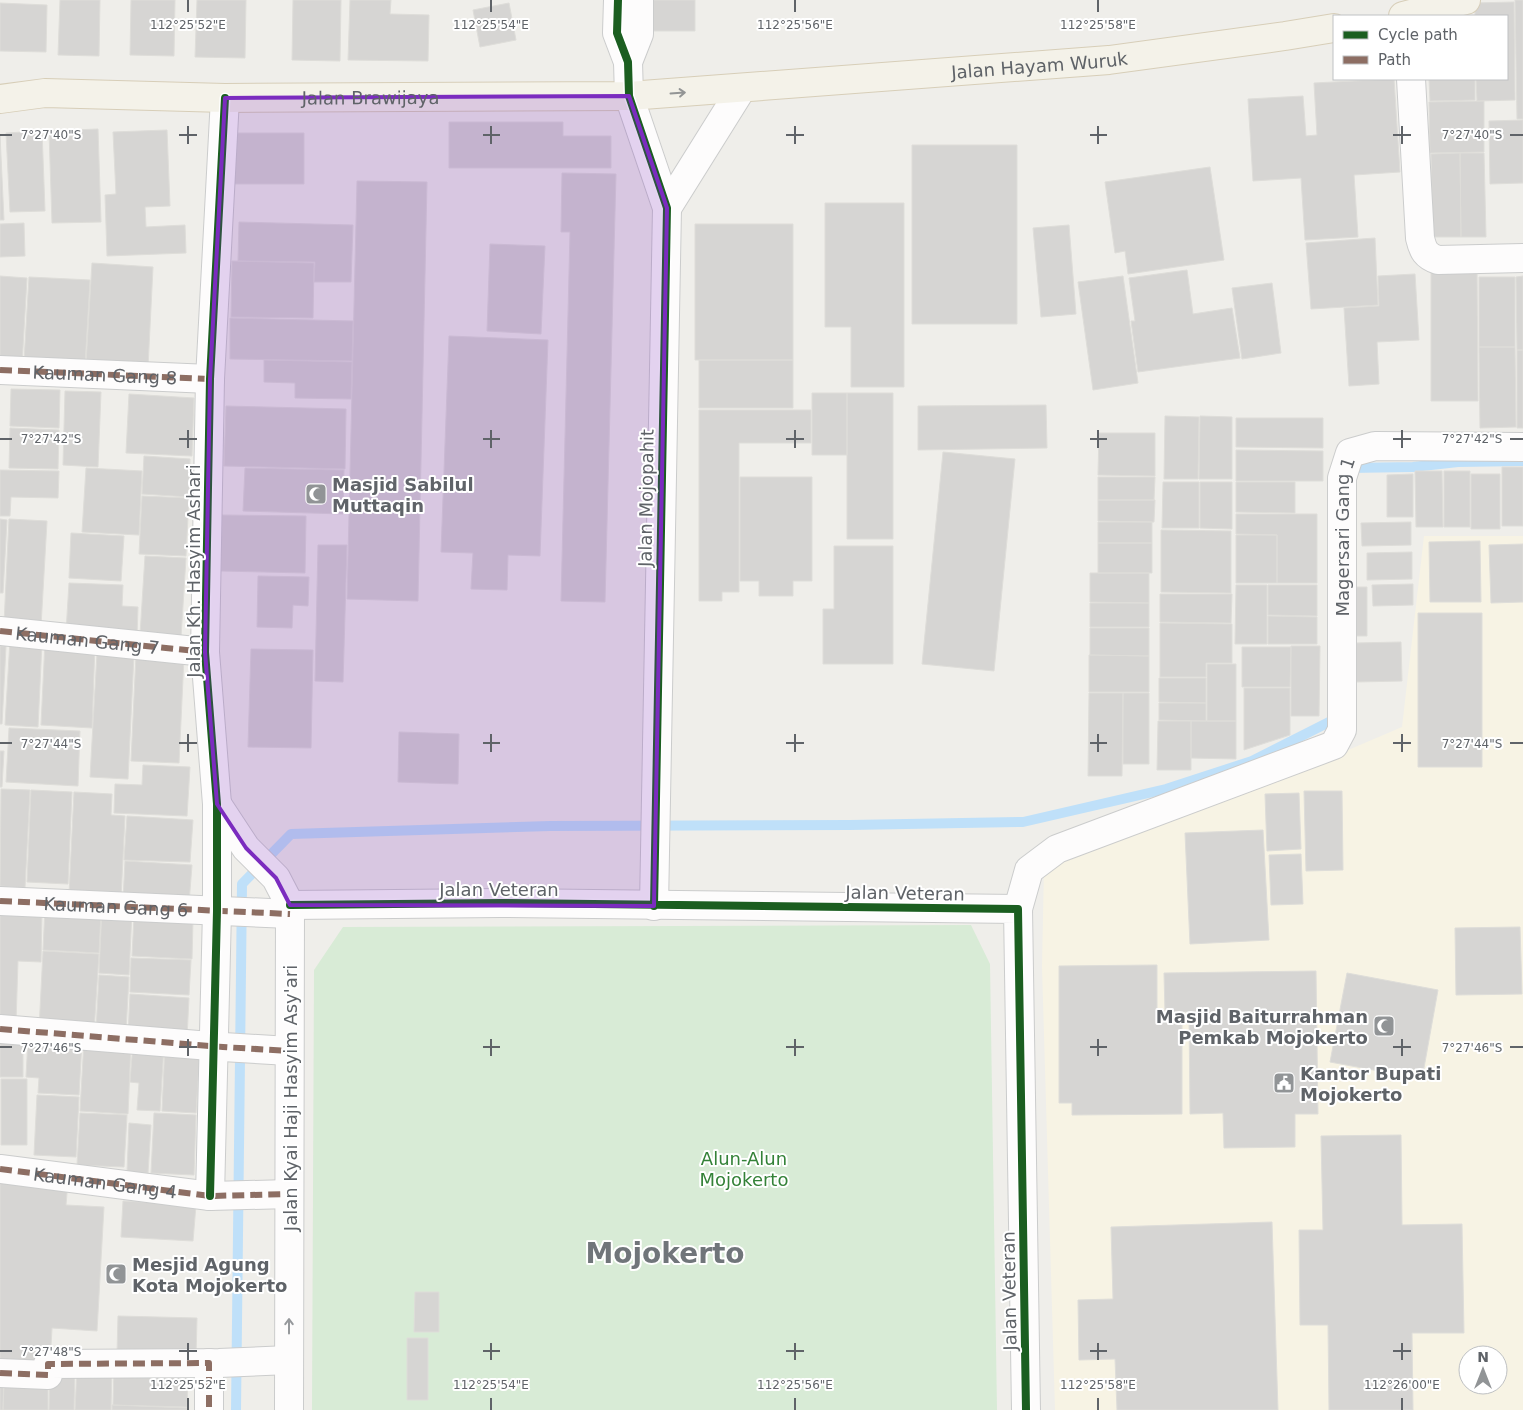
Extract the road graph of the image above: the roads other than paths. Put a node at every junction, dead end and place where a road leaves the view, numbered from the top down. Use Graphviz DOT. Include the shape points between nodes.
graph roads {
  1 [pos="618,0"];
  2 [pos="639,0"];
  3 [pos="1466,0"];
  4 [pos="1410,15"];
  5 [pos="1333,28"];
  6 [pos="628,33"];
  7 [pos="1410,80"];
  8 [pos="742,88"];
  9 [pos="629,96"];
  10 [pos="225,98"];
  11 [pos="0,99"];
  12 [pos="667,208"];
  13 [pos="1523,258"];
  14 [pos="0,370"];
  15 [pos="210,379"];
  16 [pos="1523,447"];
  17 [pos="0,632"];
  18 [pos="205,652"];
  19 [pos="217,804"];
  20 [pos="0,902"];
  21 [pos="654,906"];
  22 [pos="1018,909"];
  23 [pos="290,910"];
  24 [pos="225,912"];
  25 [pos="262,913"];
  26 [pos="0,1029"];
  27 [pos="228,1047"];
  28 [pos="289,1051"];
  29 [pos="0,1169"];
  30 [pos="289,1194"];
  31 [pos="216,1196"];
  32 [pos="289,1360"];
  33 [pos="223,1363"];
  34 [pos="0,1373"];
  35 [pos="209,1410"];
  36 [pos="289,1410"];
  37 [pos="1026,1410"];
  1 -- 6 [label="street"];
  2 -- 6 [label="street"];
  3 -- 4 [label="main road"];
  5 -- 8 [label="main road, Jalan Hayam Wuruk" via="1109,60"];
  6 -- 9 [label="street, Jalan Mojopahit"];
  7 -- 13 [label="street" via="1423,250 1438,260"];
  9 -- 8 [label="main road, Jalan Brawijaya, one-way"];
  8 -- 12 [label="street"];
  9 -- 10 [label="main road, Jalan Brawijaya"];
  9 -- 12 [label="street, Jalan Mojopahit"];
  10 -- 11 [label="main road, Jalan Brawijaya" via="45,93"];
  10 -- 15 [label="street, Jalan Kh. Hasyim Ashari"];
  12 -- 21 [label="street, Jalan Mojopahit"];
  14 -- 15 [label="street, Kauman Gang 8"];
  15 -- 18 [label="street, Jalan Kh. Hasyim Ashari"];
  16 -- 22 [label="street, Magersari Gang 1" via="1374,446 1350,453 1342,478 1342,730 1334,745 1056,849 1029,870"];
  17 -- 18 [label="street, Kauman Gang 7"];
  18 -- 19 [label="street, Jalan Kh. Hasyim Ashari"];
  19 -- 23 [label="street" via="246,848 276,878"];
  19 -- 24 [label="street, Jalan Kh. Hasyim Ashari"];
  20 -- 24 [label="street, Kauman Gang 6"];
  21 -- 22 [label="street, Jalan Veteran"];
  21 -- 23 [label="street, Jalan Veteran" via="500,903"];
  22 -- 37 [label="street, Jalan Veteran"];
  23 -- 25 [label="street, Jalan Veteran"];
  23 -- 28 [label="street, Jalan Kyai Haji Hasyim Asy'ari"];
  24 -- 25 [label="street, Kauman Gang 6"];
  24 -- 27 [label="street, Jalan Kh. Hasyim Ashari"];
  26 -- 27 [label="street"];
  27 -- 28 [label="street"];
  27 -- 31 [label="street, Jalan Kh. Hasyim Ashari"];
  28 -- 30 [label="street, Jalan Kyai Haji Hasyim Asy'ari"];
  29 -- 31 [label="street, Kauman Gang 4"];
  30 -- 31 [label="street, Kauman Gang 4"];
  32 -- 30 [label="street, Jalan Kyai Haji Hasyim Asy'ari, one-way"];
  32 -- 33 [label="street"];
  32 -- 36 [label="street, Jalan Kyai Haji Hasyim Asy'ari"];
  33 -- 34 [label="street" via="48,1364 48,1375"];
  33 -- 35 [label="street"];
}
